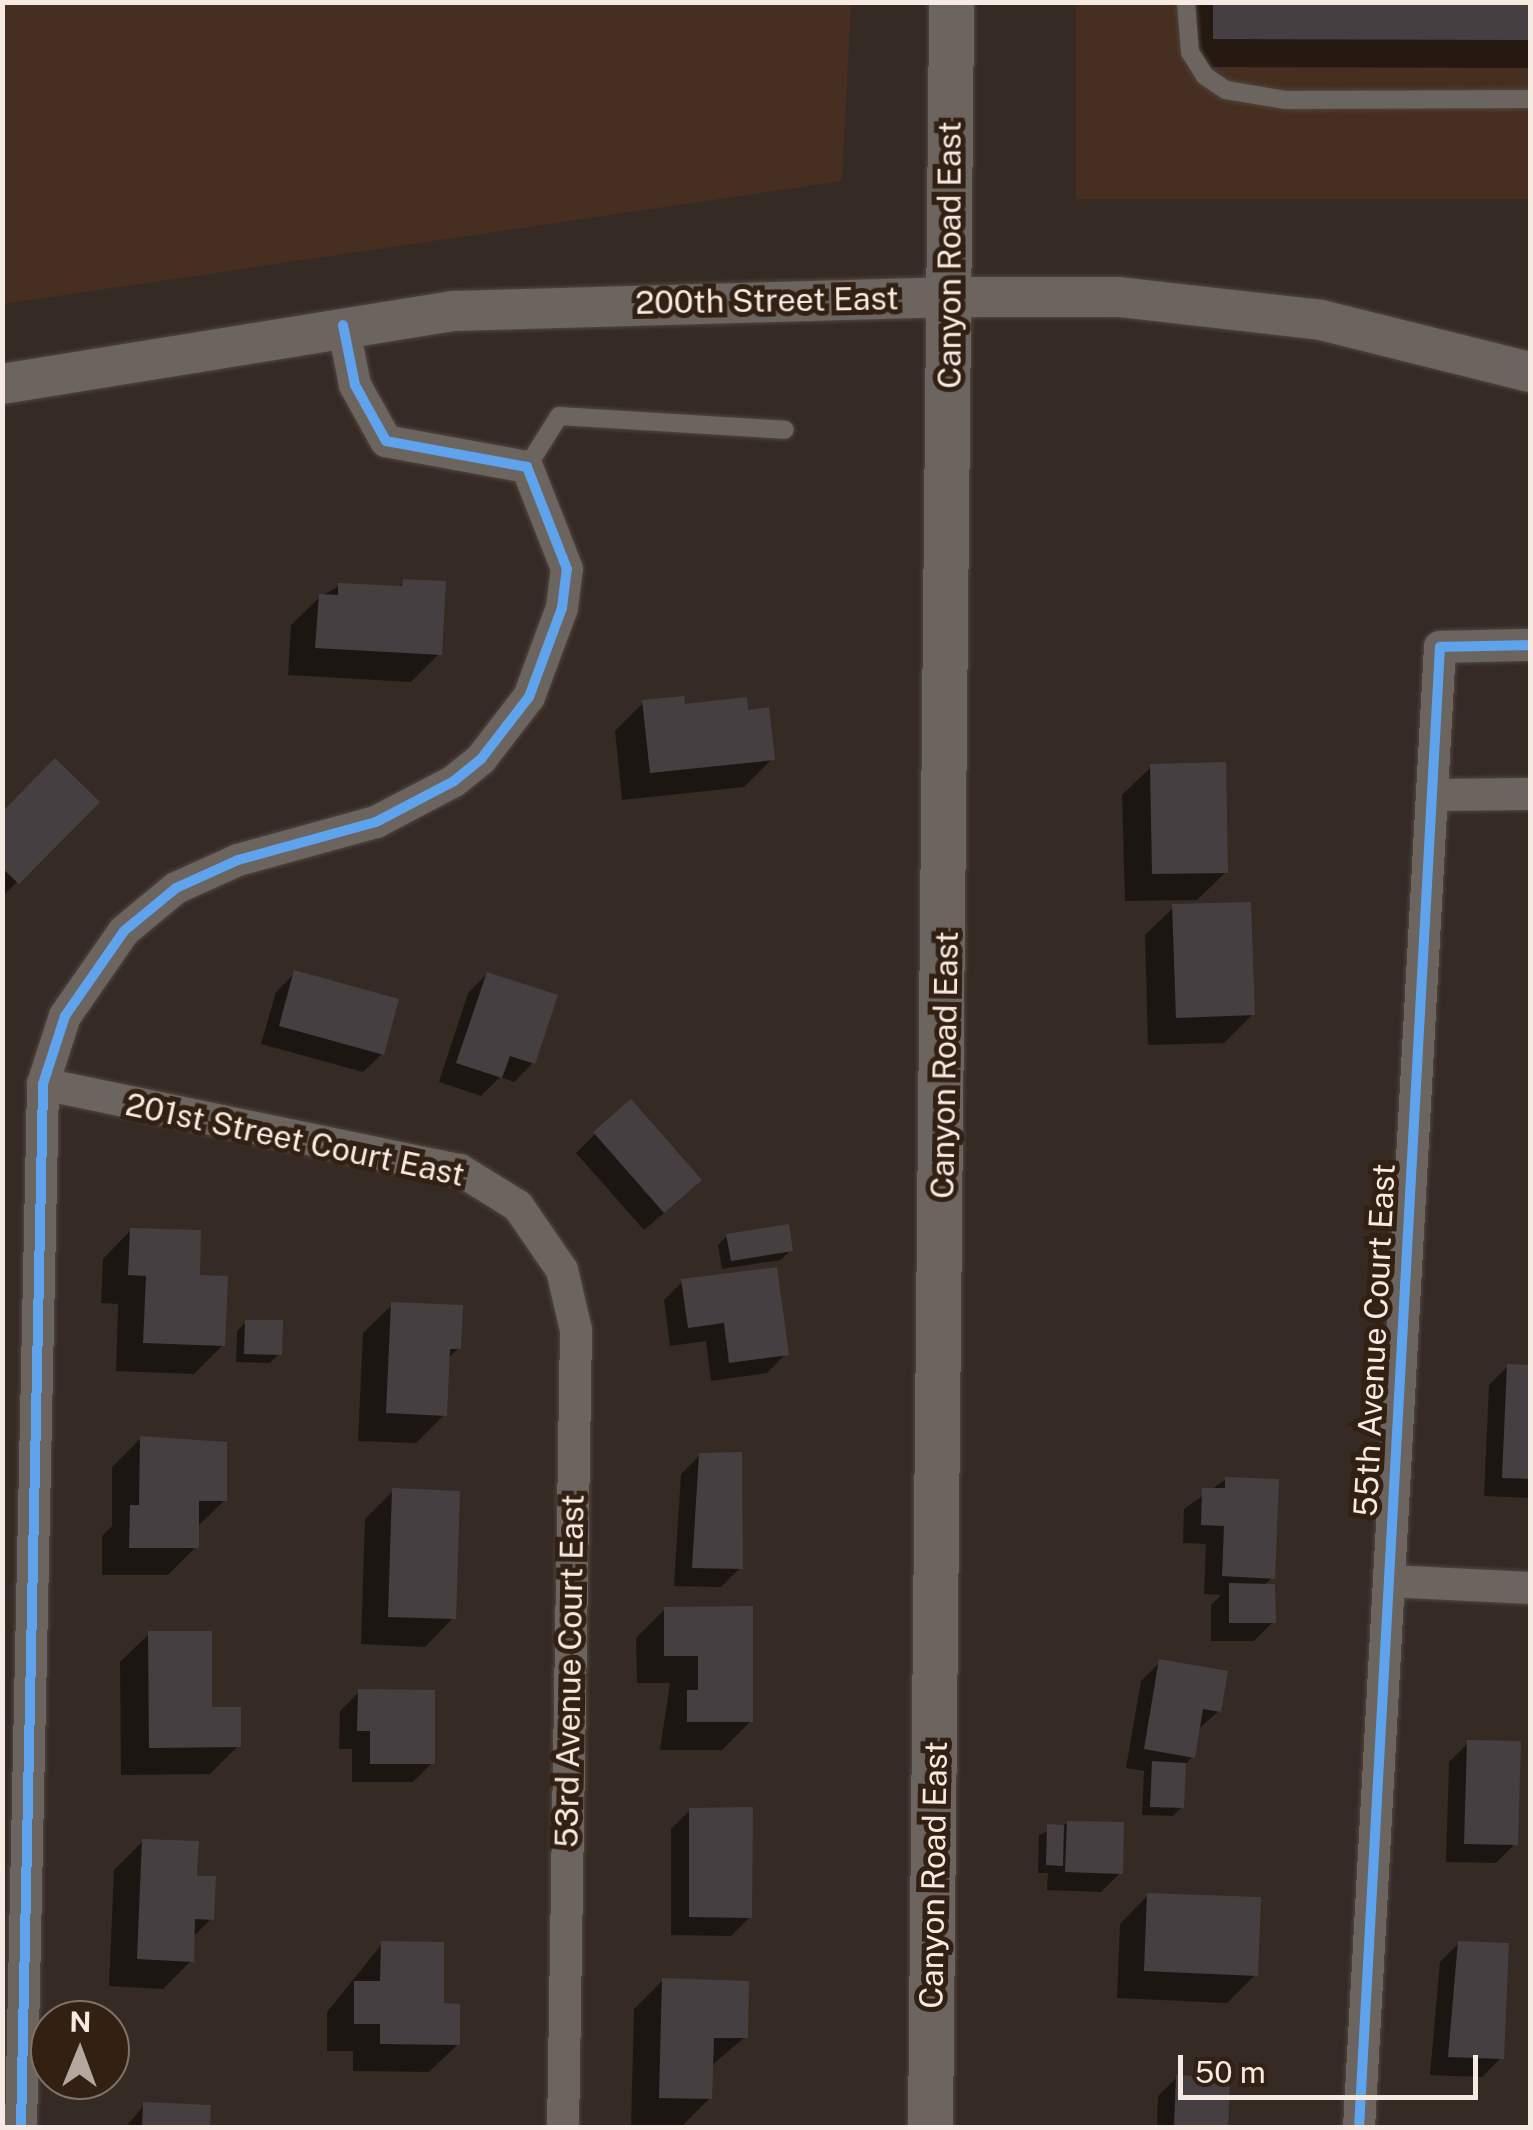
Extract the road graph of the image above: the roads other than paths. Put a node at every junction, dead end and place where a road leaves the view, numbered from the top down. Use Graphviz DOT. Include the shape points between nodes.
graph roads {
  1 [pos="952,2"];
  2 [pos="1186,2"];
  3 [pos="1530,99"];
  4 [pos="950,296"];
  5 [pos="343,326"];
  6 [pos="1530,372"];
  7 [pos="2,384"];
  8 [pos="786,430"];
  9 [pos="527,467"];
  10 [pos="1530,645"];
  11 [pos="1530,794"];
  12 [pos="1433,795"];
  13 [pos="43,1084"];
  14 [pos="533,1225"];
  15 [pos="1389,1581"];
  16 [pos="1530,1588"];
  17 [pos="21,2128"];
  18 [pos="563,2128"];
  19 [pos="930,2128"];
  20 [pos="1359,2128"];
  1 -- 4 [label="main road, Canyon Road East"];
  2 -- 3 [label="lane" via="1190,52 1205,76 1226,90 1286,100"];
  4 -- 5 [label="street, 200th Street East" via="453,311"];
  4 -- 6 [label="street, 200th Street East" via="1119,297 1321,320"];
  4 -- 19 [label="main road, Canyon Road East"];
  5 -- 7 [label="street, 200th Street East"];
  5 -- 9 [label="street" via="355,385 386,442"];
  8 -- 9 [label="lane" via="559,416"];
  9 -- 13 [label="street" via="567,569 546,661 506,731 482,759 415,805 238,860 176,888 124,931 78,992"];
  10 -- 12 [label="street, 55th Avenue Court East" via="1440,647"];
  11 -- 12 [label="street"];
  12 -- 15 [label="street, 55th Avenue Court East"];
  13 -- 14 [label="street, 201st Street Court East" via="460,1170 518,1206"];
  13 -- 17 [label="street"];
  14 -- 18 [label="street, 53rd Avenue Court East" via="562,1270 576,1330"];
  15 -- 16 [label="street"];
  15 -- 20 [label="street, 55th Avenue Court East"];
}
